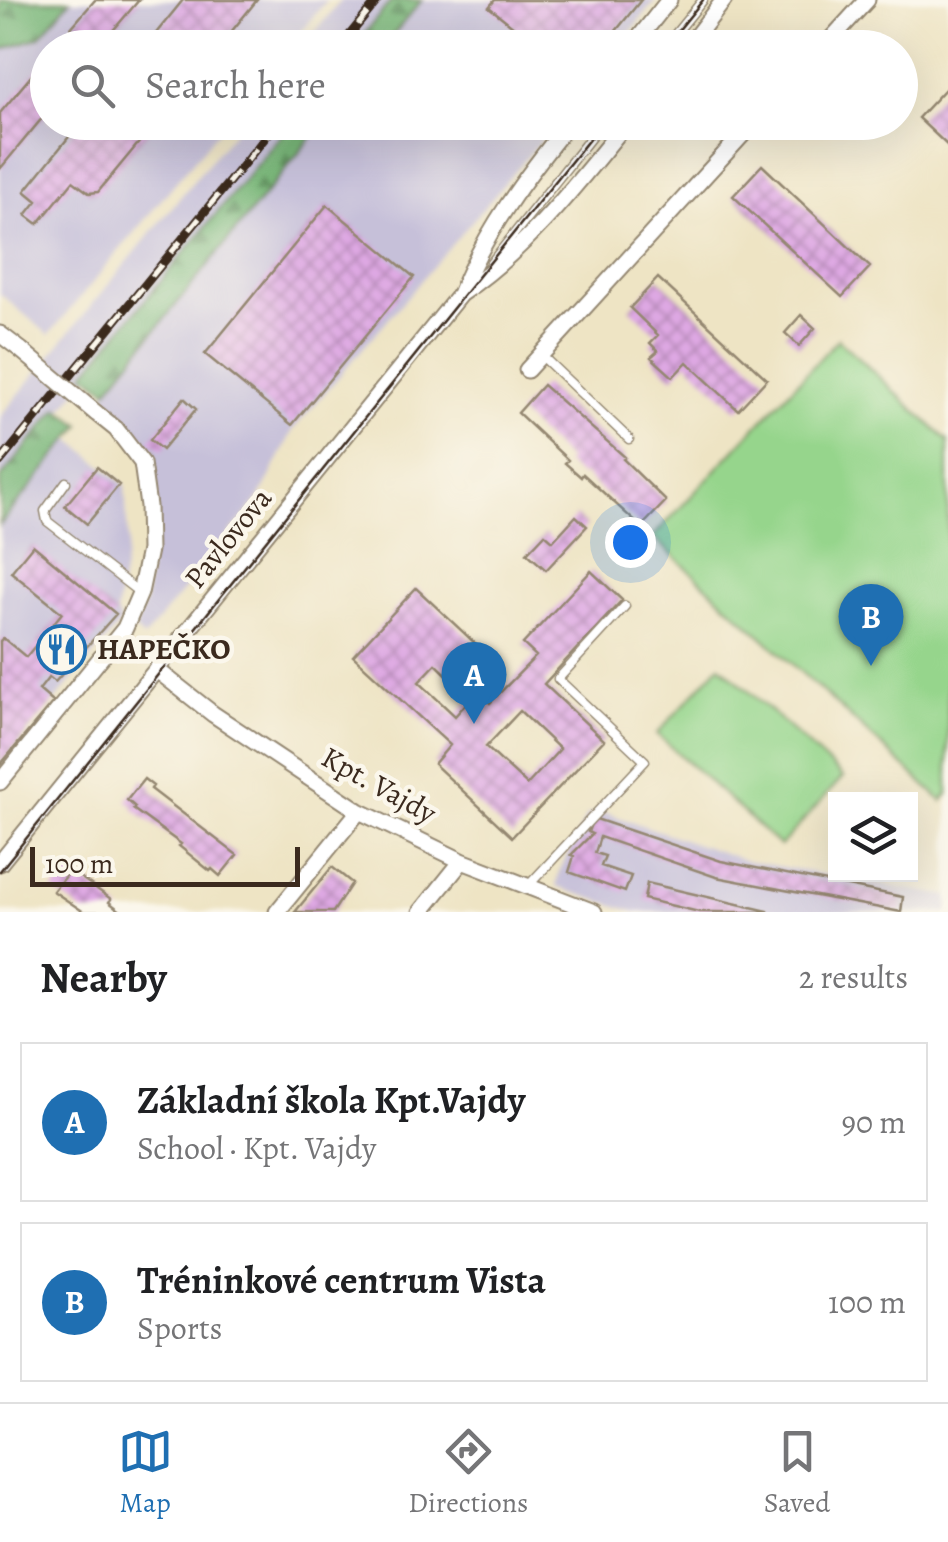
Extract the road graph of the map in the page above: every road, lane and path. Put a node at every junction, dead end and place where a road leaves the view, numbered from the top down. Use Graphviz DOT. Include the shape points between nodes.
graph roads {
  1 [pos="669,0"];
  2 [pos="703,0"];
  3 [pos="724,0"];
  4 [pos="866,0"];
  5 [pos="645,30"];
  6 [pos="679,30"];
  7 [pos="702,30"];
  8 [pos="839,30"];
  9 [pos="557,140"];
  10 [pos="588,140"];
  11 [pos="613,140"];
  12 [pos="738,140"];
  13 [pos="466,290"];
  14 [pos="0,334"];
  15 [pos="541,355"];
  16 [pos="527,370"];
  17 [pos="629,440"];
  18 [pos="66,482"];
  19 [pos="140,593"];
  20 [pos="625,606"];
  21 [pos="157,670"];
  22 [pos="0,782"];
  23 [pos="359,811"];
  24 [pos="2,855"];
  25 [pos="462,861"];
  26 [pos="527,887"];
  27 [pos="574,909"];
  28 [pos="278,912"];
  29 [pos="421,912"];
  30 [pos="594,912"];
  1 -- 5 [label="street"];
  2 -- 6 [label="lane"];
  3 -- 7 [label="street"];
  4 -- 8 [label="street"];
  9 -- 13 [label="street, Pavlovova" via="478,250"];
  10 -- 13 [label="lane"];
  11 -- 13 [label="street, Pavlovova" via="499,268"];
  12 -- 15 [label="street"];
  13 -- 21 [label="street, Pavlovova"];
  14 -- 19 [label="street, bridge" via="116,429 142,463 149,550"];
  15 -- 16 [label="street"];
  15 -- 17 [label="lane"];
  18 -- 19 [label="lane" via="45,511 48,521"];
  19 -- 22 [label="street" via="124,628"];
  20 -- 26 [label="lane" via="558,678 645,761"];
  21 -- 23 [label="street, Kpt. Vajdy"];
  21 -- 24 [label="street, Pavlovova"];
  23 -- 25 [label="street, Kpt. Vajdy"];
  23 -- 28 [label="street"];
  25 -- 26 [label="street, Kpt. Vajdy"];
  25 -- 29 [label="street"];
  26 -- 27 [label="street, Kpt. Vajdy"];
  27 -- 30 [label="street, Kpt. Vajdy"];
}
